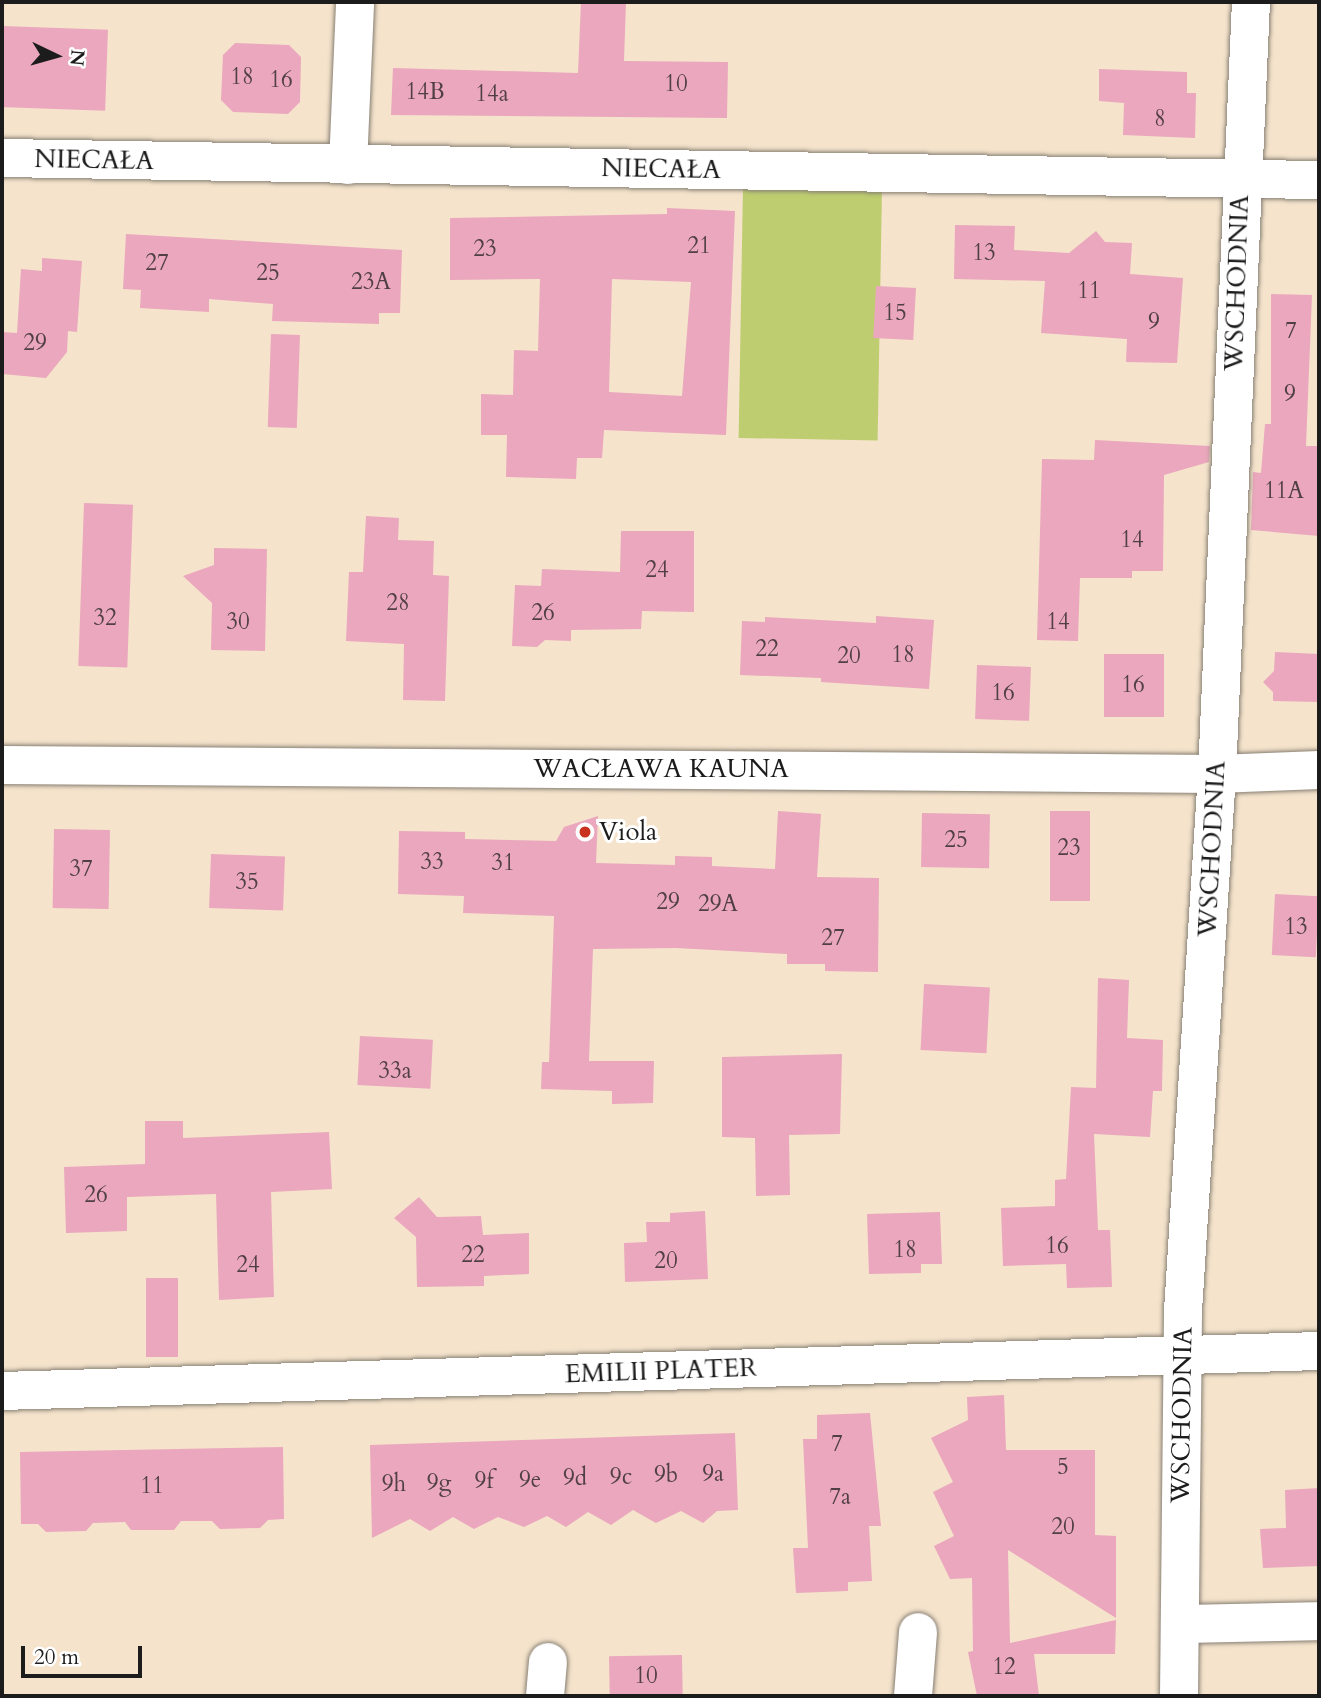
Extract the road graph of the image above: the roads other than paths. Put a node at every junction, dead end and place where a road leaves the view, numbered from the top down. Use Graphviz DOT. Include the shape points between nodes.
graph roads {
  1 [pos="355,2"];
  2 [pos="1251,2"];
  3 [pos="2,158"];
  4 [pos="348,165"];
  5 [pos="1241,177"];
  6 [pos="1319,180"];
  7 [pos="2,765"];
  8 [pos="1319,770"];
  9 [pos="1217,774"];
  10 [pos="1319,1351"];
  11 [pos="1182,1355"];
  12 [pos="2,1391"];
  13 [pos="1319,1621"];
  14 [pos="1180,1624"];
  15 [pos="918,1633"];
  16 [pos="913,1696"];
  17 [pos="1179,1696"];
  1 -- 4 [label="street"];
  2 -- 5 [label="street, WSCHODNIA"];
  3 -- 4 [label="street, NIECAŁA"];
  4 -- 5 [label="street, NIECAŁA"];
  5 -- 6 [label="street, NIECAŁA"];
  5 -- 9 [label="street, WSCHODNIA"];
  7 -- 9 [label="street, WACŁAWA KAUNA"];
  8 -- 9 [label="street, WACŁAWA KAUNA"];
  9 -- 11 [label="street, WSCHODNIA"];
  10 -- 11 [label="street, EMILII PLATER"];
  11 -- 12 [label="street, EMILII PLATER"];
  11 -- 14 [label="street, WSCHODNIA"];
  13 -- 14 [label="street"];
  14 -- 17 [label="street, WSCHODNIA"];
  15 -- 16 [label="street"];
}
